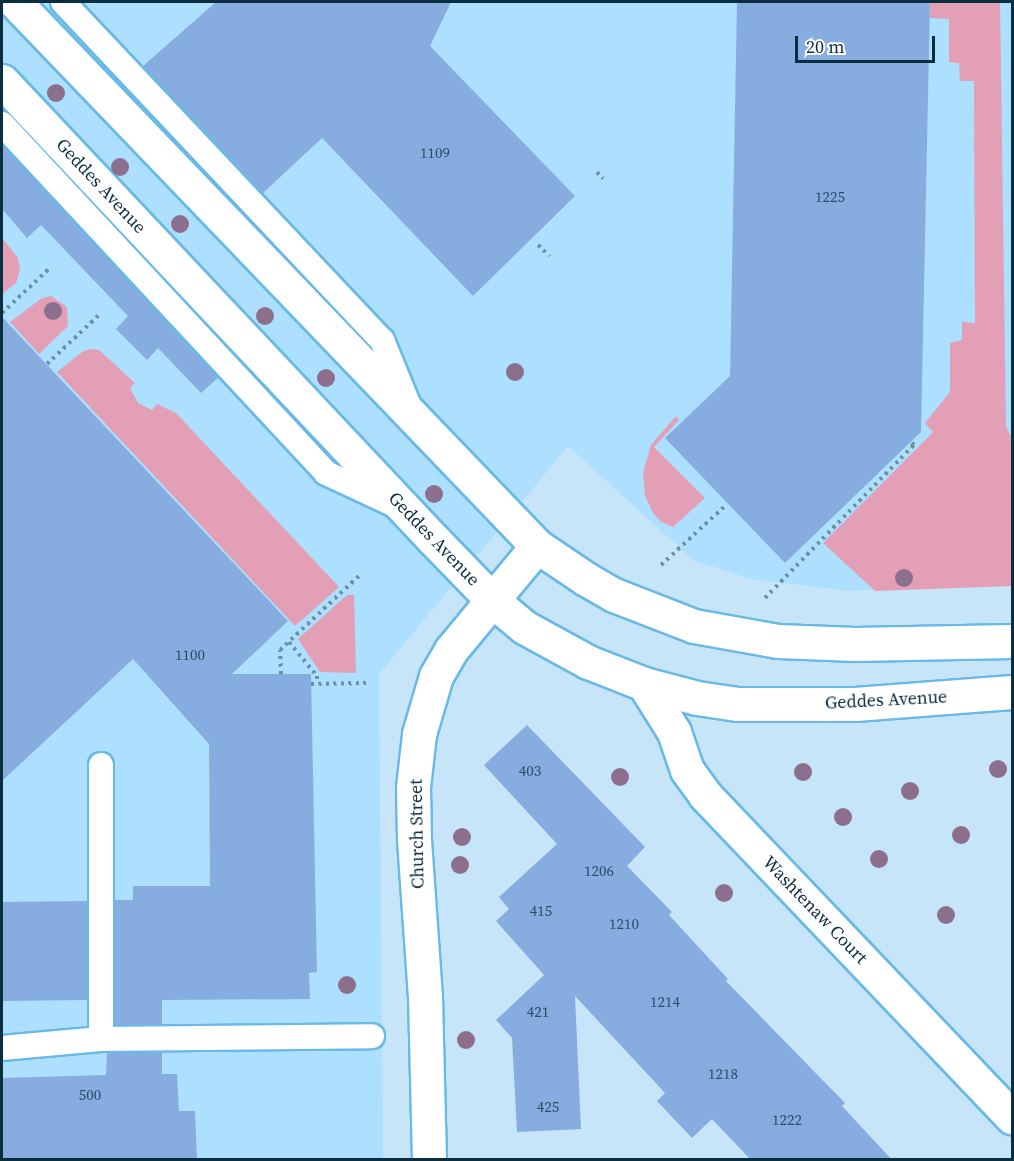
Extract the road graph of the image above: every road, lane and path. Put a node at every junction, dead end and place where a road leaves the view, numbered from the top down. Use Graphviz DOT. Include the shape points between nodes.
graph roads {
  1 [pos="15,2"];
  2 [pos="63,2"];
  3 [pos="2,81"];
  4 [pos="2,124"];
  5 [pos="597,172"];
  6 [pos="603,178"];
  7 [pos="538,245"];
  8 [pos="550,256"];
  9 [pos="51,267"];
  10 [pos="2,313"];
  11 [pos="99,315"];
  12 [pos="47,364"];
  13 [pos="415,420"];
  14 [pos="911,442"];
  15 [pos="727,504"];
  16 [pos="405,509"];
  17 [pos="537,546"];
  18 [pos="661,565"];
  19 [pos="361,574"];
  20 [pos="764,598"];
  21 [pos="493,601"];
  22 [pos="1012,641"];
  23 [pos="289,642"];
  24 [pos="281,674"];
  25 [pos="366,682"];
  26 [pos="317,683"];
  27 [pos="311,684"];
  28 [pos="644,684"];
  29 [pos="1012,692"];
  30 [pos="101,765"];
  31 [pos="372,1036"];
  32 [pos="101,1039"];
  33 [pos="2,1048"];
  34 [pos="1012,1118"];
  35 [pos="429,1160"];
  1 -- 13 [label="street"];
  2 -- 13 [label="lane" via="382,340"];
  3 -- 16 [label="street, Geddes Avenue"];
  4 -- 16 [label="lane" via="327,473"];
  5 -- 6 [label="path"];
  7 -- 8 [label="path"];
  9 -- 10 [label="path"];
  11 -- 12 [label="path"];
  13 -- 17 [label="street"];
  14 -- 20 [label="path" via="914,445"];
  15 -- 18 [label="path"];
  16 -- 21 [label="street, Geddes Avenue"];
  17 -- 21 [label="street, Church Street"];
  17 -- 22 [label="street" via="614,595 694,626 778,640 833,643"];
  19 -- 23 [label="path"];
  21 -- 28 [label="street, Geddes Avenue" via="548,641"];
  21 -- 35 [label="street, Church Street" via="451,650 436,676 419,734 413,787"];
  23 -- 24 [label="path" via="280,650"];
  23 -- 26 [label="path" via="317,676"];
  25 -- 26 [label="path"];
  26 -- 27 [label="path"];
  28 -- 29 [label="street, Geddes Avenue" via="697,698 767,705 855,704"];
  28 -- 34 [label="street, Washtenaw Court" via="674,732 687,770 705,795"];
  30 -- 32 [label="lane"];
  31 -- 32 [label="lane"];
  32 -- 33 [label="lane"];
}
